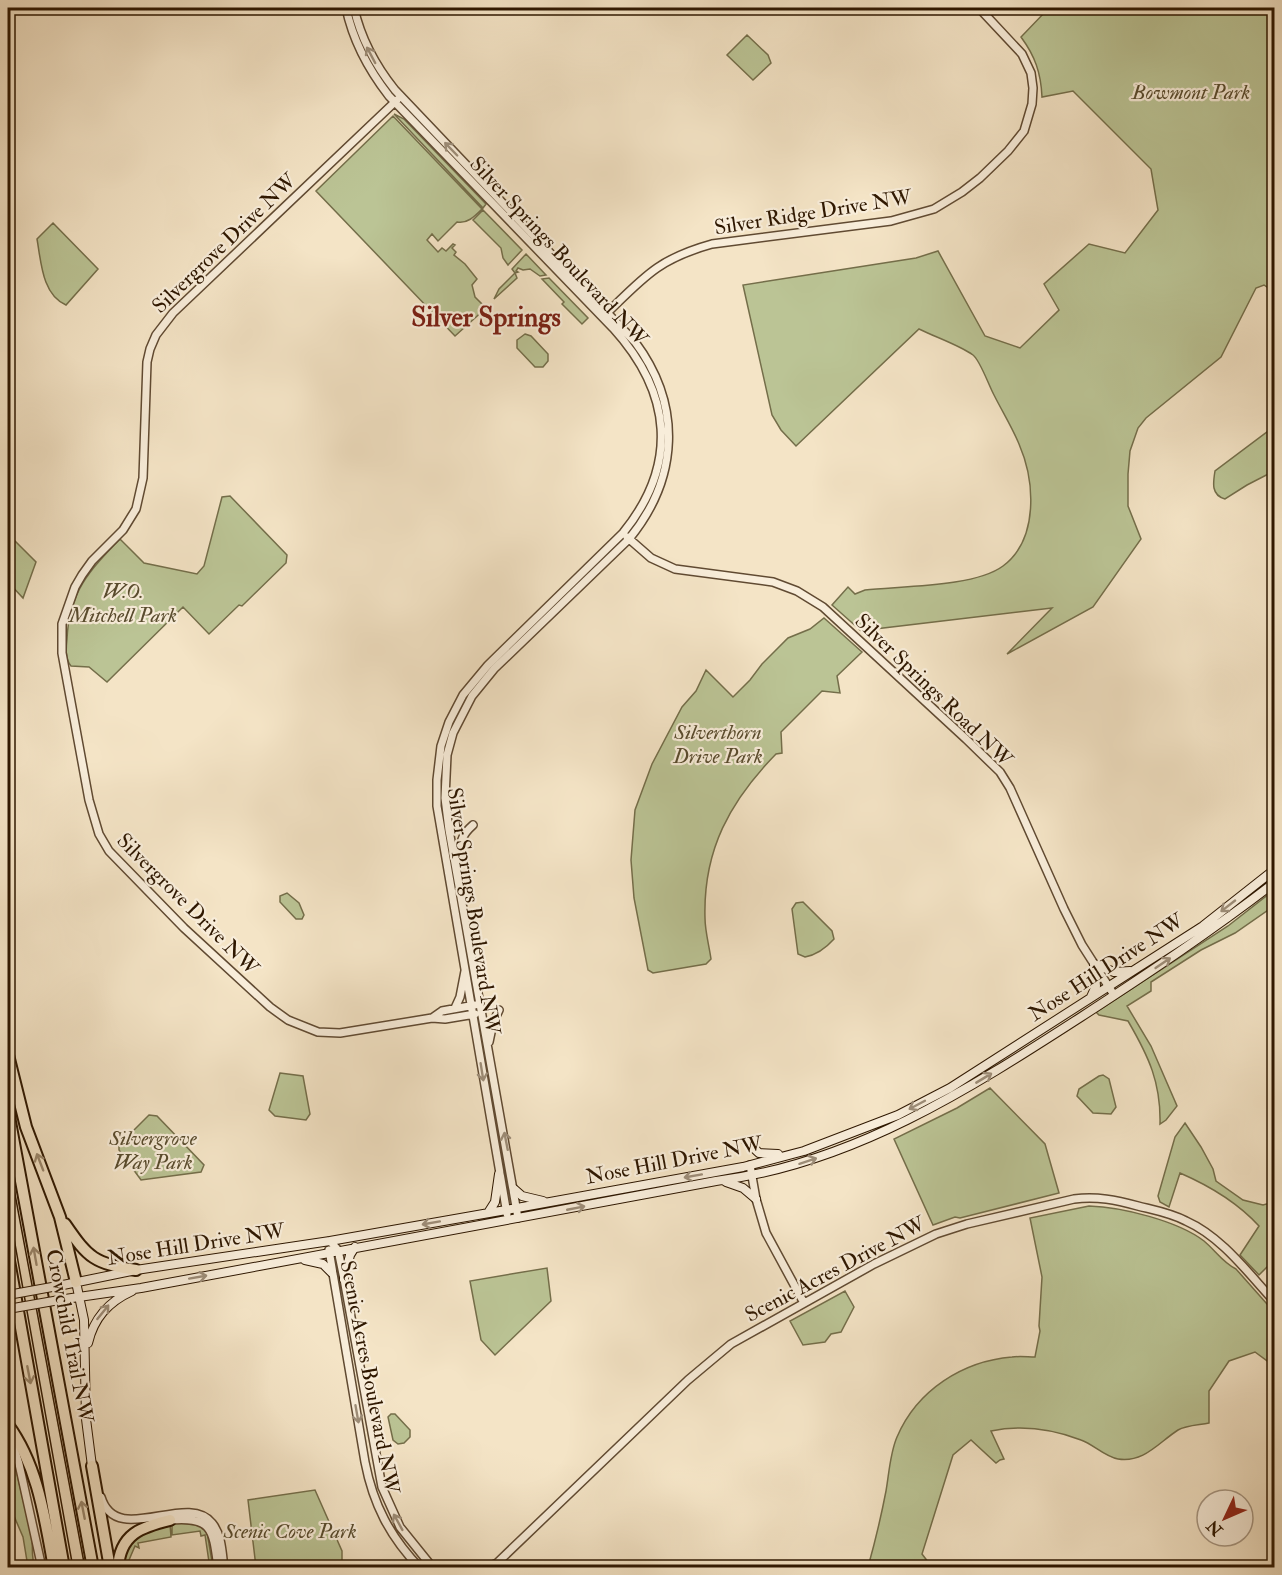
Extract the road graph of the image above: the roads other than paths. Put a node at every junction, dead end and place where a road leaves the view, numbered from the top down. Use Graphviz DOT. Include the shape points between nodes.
graph roads {
  1 [pos="346,8"];
  2 [pos="354,8"];
  3 [pos="979,8"];
  4 [pos="401,96"];
  5 [pos="395,102"];
  6 [pos="605,315"];
  7 [pos="626,536"];
  8 [pos="473,825"];
  9 [pos="456,865"];
  10 [pos="1275,870"];
  11 [pos="1275,883"];
  12 [pos="1094,964"];
  13 [pos="466,969"];
  14 [pos="1131,971"];
  15 [pos="1108,986"];
  16 [pos="1114,996"];
  17 [pos="1091,997"];
  18 [pos="481,1004"];
  19 [pos="472,1005"];
  20 [pos="454,1008"];
  21 [pos="500,1010"];
  22 [pos="482,1013"];
  23 [pos="473,1015"];
  24 [pos="432,1018"];
  25 [pos="488,1044"];
  26 [pos="8,1055"];
  27 [pos="8,1111"];
  28 [pos="501,1117"];
  29 [pos="489,1118"];
  30 [pos="746,1141"];
  31 [pos="794,1153"];
  32 [pos="750,1165"];
  33 [pos="499,1174"];
  34 [pos="752,1176"];
  35 [pos="716,1180"];
  36 [pos="514,1188"];
  37 [pos="756,1199"];
  38 [pos="547,1202"];
  39 [pos="517,1208"];
  40 [pos="506,1210"];
  41 [pos="488,1213"];
  42 [pos="60,1217"];
  43 [pos="519,1218"];
  44 [pos="508,1220"];
  45 [pos="330,1241"];
  46 [pos="355,1247"];
  47 [pos="338,1250"];
  48 [pos="329,1251"];
  49 [pos="8,1255"];
  50 [pos="288,1260"];
  51 [pos="136,1270"];
  52 [pos="332,1273"];
  53 [pos="344,1279"];
  54 [pos="76,1282"];
  55 [pos="141,1288"];
  56 [pos="8,1295"];
  57 [pos="79,1297"];
  58 [pos="1275,1301"];
  59 [pos="804,1303"];
  60 [pos="8,1309"];
  61 [pos="85,1354"];
  62 [pos="8,1427"];
  63 [pos="93,1466"];
  64 [pos="170,1520"];
  65 [pos="497,1565"];
  66 [pos="418,1566"];
  67 [pos="42,1568"];
  68 [pos="54,1568"];
  69 [pos="64,1568"];
  70 [pos="93,1568"];
  71 [pos="110,1568"];
  72 [pos="118,1568"];
  73 [pos="218,1568"];
  74 [pos="224,1568"];
  75 [pos="434,1568"];
  76 [pos="487,1568"];
  1 -- 5 [label="street, Silver Springs Boulevard NW" via="364,60"];
  4 -- 2 [label="street, Silver Springs Boulevard NW, one-way" via="373,59"];
  3 -- 6 [label="street, Silver Ridge Drive NW" via="1022,54 1030,73 1032,104 1024,131 962,192 934,209 891,221 691,250 641,278"];
  4 -- 5 [label="street, Silvergrove Drive NW"];
  6 -- 4 [label="street, Silver Springs Boulevard NW, one-way"];
  5 -- 6 [label="street, Silver Springs Boulevard NW"];
  5 -- 24 [label="street, Silvergrove Drive NW" via="173,313 156,336 145,375 141,496 130,520 92,561 75,587 62,624 62,653 99,834 109,851 184,928 270,1007 305,1029 340,1033"];
  6 -- 7 [label="street, Silver Springs Boulevard NW" via="635,342 653,370 668,423 668,452 660,485 640,525"];
  7 -- 9 [label="street, Silver Springs Boulevard NW" via="494,669 460,716 445,772 446,811"];
  7 -- 12 [label="street, Silver Springs Road NW" via="651,558 675,569 773,582 823,607 1000,772"];
  7 -- 13 [label="street, Silver Springs Boulevard NW" via="478,675 447,728 438,765 437,806"];
  8 -- 9 [label="street" via="461,839"];
  9 -- 18 [label="street, Silver Springs Boulevard NW"];
  10 -- 14 [label="main road, Nose Hill Drive NW, one-way" via="1203,926"];
  16 -- 11 [label="main road, Nose Hill Drive NW, one-way"];
  12 -- 14 [label="main road" via="1114,972"];
  12 -- 15 [label="street, Silver Springs Road NW"];
  12 -- 17 [label="main road" via="1096,986"];
  13 -- 19 [label="street, Silver Springs Boulevard NW"];
  13 -- 20 [label="street"];
  14 -- 15 [label="main road, Nose Hill Drive NW"];
  15 -- 16 [label="street, Silver Springs Road NW"];
  15 -- 17 [label="main road, Nose Hill Drive NW"];
  34 -- 16 [label="main road, Nose Hill Drive NW, one-way" via="805,1162 899,1125 952,1098"];
  17 -- 31 [label="main road, Nose Hill Drive NW, one-way" via="999,1057 898,1115"];
  18 -- 19 [label="street, Silvergrove Drive NW"];
  18 -- 22 [label="street, Silver Springs Boulevard NW"];
  19 -- 20 [label="street, Silvergrove Drive NW"];
  19 -- 23 [label="street, Silver Springs Boulevard NW"];
  20 -- 24 [label="street, Silvergrove Drive NW"];
  21 -- 25 [label="street"];
  22 -- 23 [label="street, Silvergrove Drive NW"];
  22 -- 25 [label="street, Silver Springs Boulevard NW"];
  23 -- 24 [label="street, Silvergrove Drive NW"];
  23 -- 29 [label="street, Silver Springs Boulevard NW, one-way"];
  25 -- 28 [label="street, Silver Springs Boulevard NW"];
  42 -- 26 [label="highway, one-way" via="26,1127"];
  70 -- 27 [label="highway, Crowchild Trail NW, one-way"];
  28 -- 29 [label="street"];
  36 -- 28 [label="street, Silver Springs Boulevard NW, one-way"];
  29 -- 33 [label="street, Silver Springs Boulevard NW"];
  30 -- 31 [label="main road" via="764,1155"];
  31 -- 32 [label="main road, Nose Hill Drive NW"];
  32 -- 34 [label="street"];
  32 -- 38 [label="main road, Nose Hill Drive NW, one-way"];
  33 -- 40 [label="street, Silver Springs Boulevard NW"];
  33 -- 41 [label="main road" via="495,1203"];
  34 -- 35 [label="main road, Nose Hill Drive NW"];
  34 -- 37 [label="street"];
  35 -- 37 [label="main road" via="735,1184"];
  43 -- 35 [label="main road, Nose Hill Drive NW, one-way"];
  36 -- 38 [label="main road" via="522,1196"];
  36 -- 39 [label="street, Silver Springs Boulevard NW"];
  37 -- 59 [label="street" via="769,1238"];
  38 -- 39 [label="main road, Nose Hill Drive NW"];
  39 -- 40 [label="main road, Nose Hill Drive NW"];
  39 -- 43 [label="street, Silver Springs Boulevard NW"];
  40 -- 41 [label="main road, Nose Hill Drive NW"];
  40 -- 44 [label="street, Silver Springs Boulevard NW"];
  41 -- 45 [label="main road, Nose Hill Drive NW, one-way"];
  42 -- 51 [label="highway" via="83,1251 110,1266"];
  42 -- 54 [label="highway"];
  43 -- 44 [label="main road, Nose Hill Drive NW"];
  44 -- 46 [label="main road, Nose Hill Drive NW"];
  45 -- 47 [label="street, Scenic Acres Boulevard NW"];
  45 -- 48 [label="street, Scenic Acres Boulevard NW"];
  45 -- 51 [label="main road, Nose Hill Drive NW"];
  46 -- 47 [label="main road, Nose Hill Drive NW"];
  46 -- 53 [label="main road"];
  47 -- 48 [label="main road, Nose Hill Drive NW"];
  47 -- 53 [label="street, Scenic Acres Boulevard NW"];
  48 -- 50 [label="main road, Nose Hill Drive NW"];
  48 -- 52 [label="street, Scenic Acres Boulevard NW"];
  49 -- 69 [label="highway, one-way"];
  50 -- 52 [label="main road" via="319,1262"];
  55 -- 50 [label="main road, Nose Hill Drive NW, one-way"];
  51 -- 54 [label="main road, Nose Hill Drive NW"];
  52 -- 66 [label="street, Scenic Acres Boulevard NW, one-way" via="372,1492 388,1528"];
  75 -- 53 [label="street, Scenic Acres Boulevard NW, one-way" via="400,1527 382,1487"];
  54 -- 56 [label="main road, Nose Hill Drive NW, bridge"];
  54 -- 57 [label="main road"];
  55 -- 57 [label="main road, Nose Hill Drive NW"];
  61 -- 55 [label="main road, one-way" via="102,1311"];
  57 -- 60 [label="main road, Nose Hill Drive NW, bridge"];
  57 -- 61 [label="main road"];
  58 -- 59 [label="street, Scenic Acres Drive NW" via="1218,1241 1196,1225 1176,1216 1090,1197 936,1234"];
  59 -- 65 [label="street, Scenic Acres Drive NW" via="714,1356"];
  61 -- 63 [label="main road" via="86,1419"];
  62 -- 67 [label="street"];
  62 -- 68 [label="highway" via="38,1489"];
  63 -- 71 [label="highway"];
  63 -- 74 [label="street" via="103,1502 112,1514 136,1519 191,1513 210,1520 217,1531"];
  64 -- 72 [label="highway" via="132,1534 124,1544"];
  64 -- 73 [label="street" via="193,1519 207,1526"];
  65 -- 76 [label="street, Scenic Acres Drive NW"];
}
